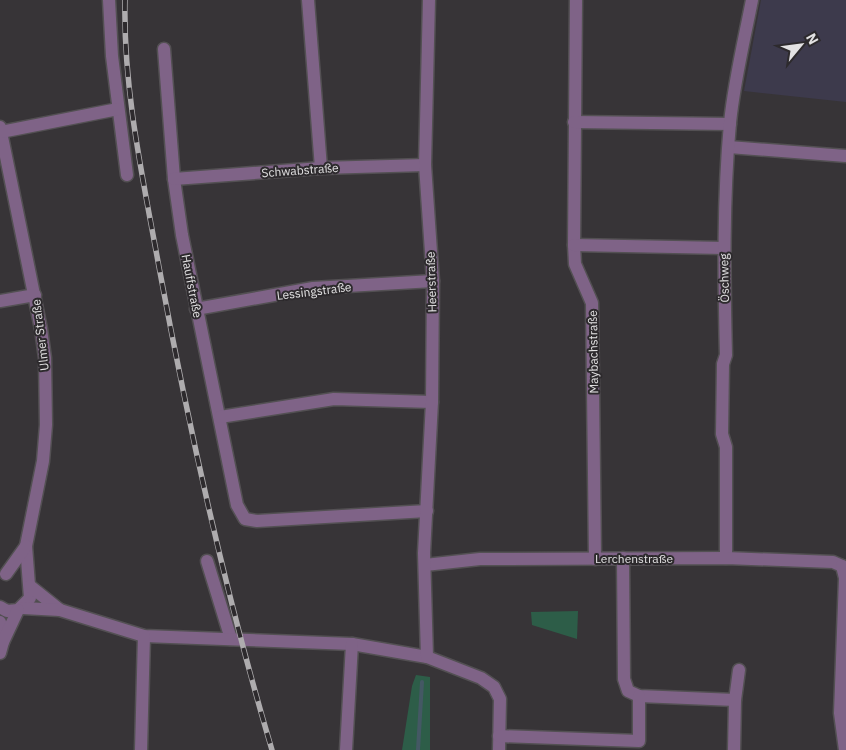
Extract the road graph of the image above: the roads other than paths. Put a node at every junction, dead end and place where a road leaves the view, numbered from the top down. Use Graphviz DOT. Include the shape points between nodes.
graph roads {
  1 [pos="109,0"];
  2 [pos="308,0"];
  3 [pos="429,0"];
  4 [pos="576,0"];
  5 [pos="752,0"];
  6 [pos="164,49"];
  7 [pos="118,109"];
  8 [pos="574,122"];
  9 [pos="730,124"];
  10 [pos="0,129"];
  11 [pos="729,147"];
  12 [pos="846,156"];
  13 [pos="426,165"];
  14 [pos="321,168"];
  15 [pos="127,175"];
  16 [pos="174,179"];
  17 [pos="574,245"];
  18 [pos="724,248"];
  19 [pos="433,281"];
  20 [pos="35,295"];
  21 [pos="0,301"];
  22 [pos="196,309"];
  23 [pos="432,402"];
  24 [pos="220,417"];
  25 [pos="427,511"];
  26 [pos="26,546"];
  27 [pos="594,558"];
  28 [pos="623,558"];
  29 [pos="726,558"];
  30 [pos="207,561"];
  31 [pos="425,564"];
  32 [pos="844,564"];
  33 [pos="2,576"];
  34 [pos="28,584"];
  35 [pos="0,607"];
  36 [pos="20,609"];
  37 [pos="60,610"];
  38 [pos="0,622"];
  39 [pos="144,636"];
  40 [pos="231,639"];
  41 [pos="352,644"];
  42 [pos="1,647"];
  43 [pos="426,657"];
  44 [pos="739,670"];
  45 [pos="639,696"];
  46 [pos="735,700"];
  47 [pos="499,736"];
  48 [pos="141,750"];
  49 [pos="346,750"];
  50 [pos="498,750"];
  51 [pos="734,750"];
  52 [pos="845,750"];
  1 -- 7 [label="street"];
  2 -- 14 [label="street"];
  3 -- 13 [label="street, Heerstraße"];
  4 -- 8 [label="street, Maybachstraße"];
  5 -- 9 [label="street, Öschweg"];
  6 -- 16 [label="street, Hauffstraße"];
  7 -- 10 [label="street"];
  7 -- 15 [label="street"];
  8 -- 9 [label="street"];
  8 -- 17 [label="street, Maybachstraße"];
  9 -- 11 [label="street, Öschweg"];
  10 -- 20 [label="street, Ulmer Straße"];
  11 -- 12 [label="street"];
  11 -- 18 [label="street, Öschweg"];
  13 -- 14 [label="street, Schwabstraße"];
  13 -- 19 [label="street, Heerstraße"];
  14 -- 16 [label="street, Schwabstraße"];
  16 -- 22 [label="street, Hauffstraße"];
  17 -- 18 [label="street"];
  17 -- 27 [label="street, Maybachstraße" via="575,264 592,303"];
  18 -- 29 [label="street, Öschweg" via="726,355 723,364 722,434 726,447"];
  19 -- 22 [label="street, Lessingstraße" via="313,288"];
  19 -- 23 [label="street, Heerstraße"];
  20 -- 21 [label="street"];
  20 -- 26 [label="street, Ulmer Straße" via="45,358 46,425 43,461"];
  22 -- 24 [label="street, Hauffstraße"];
  23 -- 24 [label="street" via="334,400"];
  23 -- 25 [label="street, Heerstraße"];
  24 -- 25 [label="street, Hauffstraße" via="237,505 245,518 257,521"];
  25 -- 31 [label="street, Heerstraße"];
  26 -- 33 [label="street, Ulmer Straße"];
  26 -- 34 [label="street, Ulmer Straße"];
  27 -- 28 [label="street, Lerchenstraße"];
  27 -- 31 [label="street, Lerchenstraße" via="480,558"];
  28 -- 29 [label="street, Lerchenstraße"];
  28 -- 45 [label="street" via="624,679 628,691"];
  29 -- 32 [label="street, Lerchenstraße"];
  30 -- 40 [label="street"];
  31 -- 43 [label="street, Heerstraße"];
  32 -- 52 [label="street" via="840,713"];
  33 -- 34 [label="street, Ulmer Straße" via="18,574"];
  34 -- 36 [label="street, Ulmer Straße" via="30,598"];
  34 -- 37 [label="street"];
  35 -- 36 [label="street" via="7,611"];
  36 -- 37 [label="street"];
  36 -- 42 [label="street, Ulmer Straße"];
  37 -- 39 [label="street"];
  38 -- 42 [label="street"];
  39 -- 40 [label="street"];
  39 -- 48 [label="street"];
  40 -- 41 [label="street"];
  41 -- 43 [label="street"];
  41 -- 49 [label="street"];
  43 -- 47 [label="street" via="490,682 500,700"];
  44 -- 46 [label="street"];
  45 -- 46 [label="street"];
  45 -- 47 [label="street" via="639,741"];
  46 -- 51 [label="street"];
  47 -- 50 [label="street"];
}
